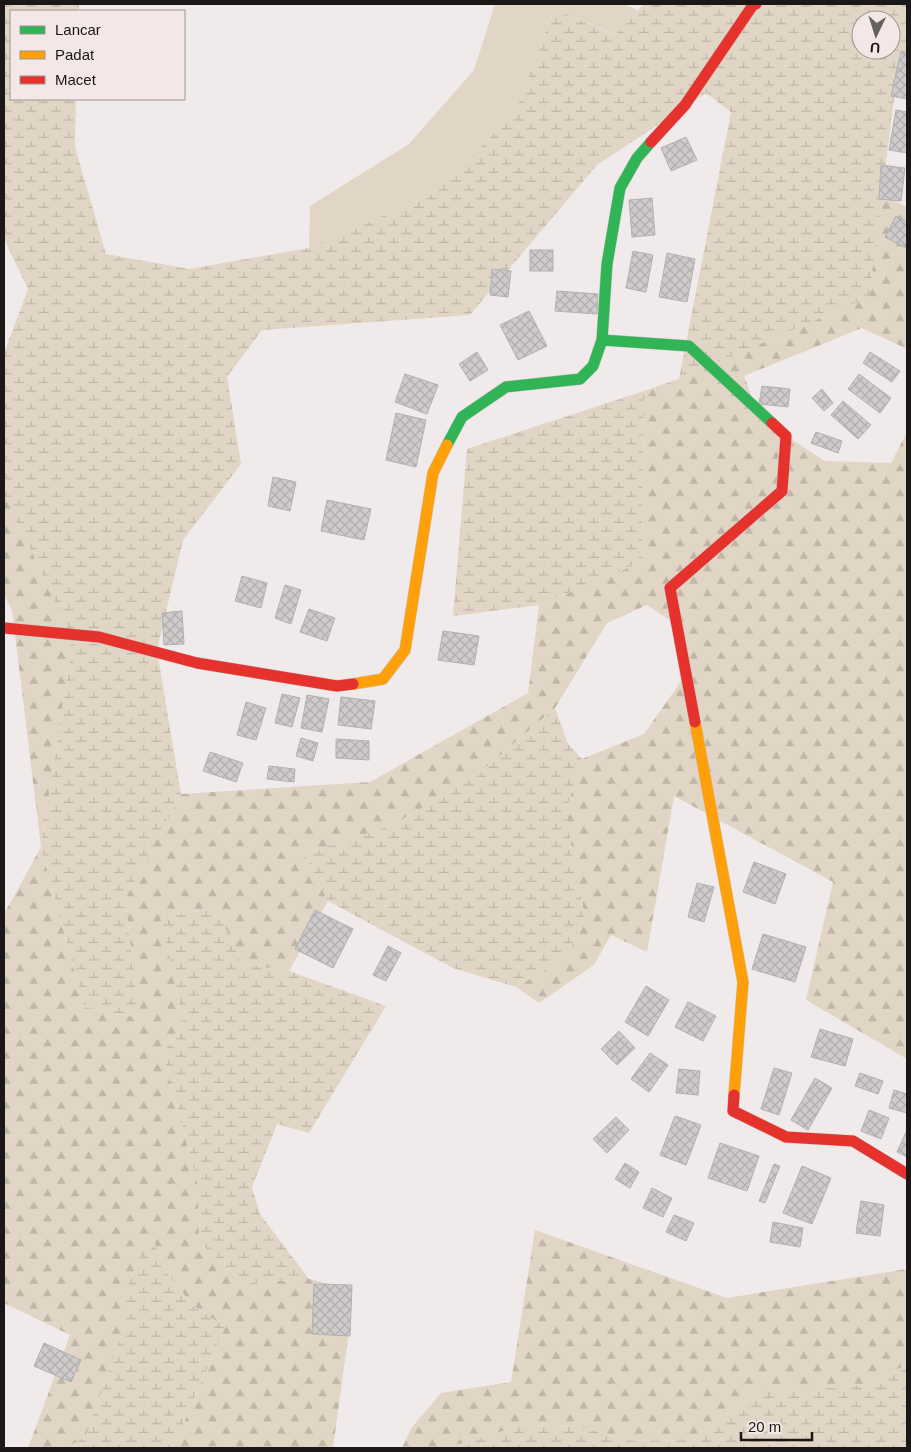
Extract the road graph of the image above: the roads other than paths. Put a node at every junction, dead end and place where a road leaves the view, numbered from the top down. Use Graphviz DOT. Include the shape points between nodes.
graph roads {
  1 [pos="756,4"];
  2 [pos="602,340"];
  3 [pos="4,628"];
  4 [pos="907,1174"];
  1 -- 2 [label="street" via="752,5 685,105 637,158 620,188 607,264"];
  2 -- 3 [label="street" via="593,366 580,379 506,387 462,417 434,472 405,650 383,679 337,686 197,663 99,637"];
  2 -- 4 [label="street" via="689,346 786,436 782,491 670,588 743,982 733,1111 786,1136 853,1141"];
}
